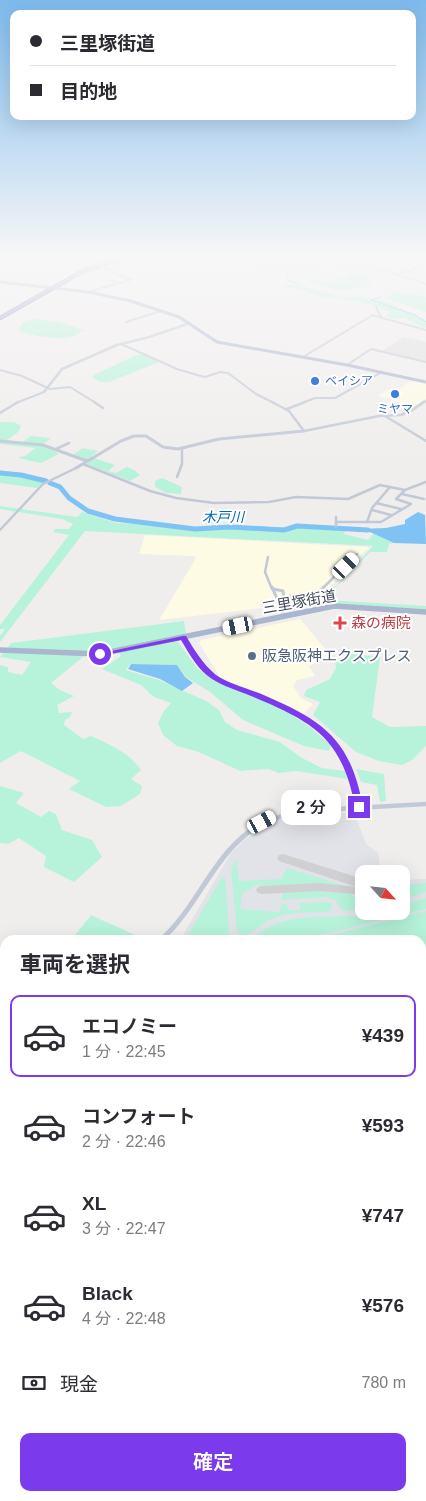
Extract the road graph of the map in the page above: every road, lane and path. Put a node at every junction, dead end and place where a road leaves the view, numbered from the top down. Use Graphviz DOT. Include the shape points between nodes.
graph roads {
  1 [pos="178,327"];
  2 [pos="194,327"];
  3 [pos="352,327"];
  4 [pos="121,344"];
  5 [pos="303,357"];
  6 [pos="426,362"];
  7 [pos="347,364"];
  8 [pos="0,370"];
  9 [pos="382,372"];
  10 [pos="426,382"];
  11 [pos="48,388"];
  12 [pos="44,392"];
  13 [pos="426,400"];
  14 [pos="103,408"];
  15 [pos="287,409"];
  16 [pos="412,410"];
  17 [pos="0,413"];
  18 [pos="385,415"];
  19 [pos="304,431"];
  20 [pos="426,440"];
  21 [pos="0,441"];
  22 [pos="69,443"];
  23 [pos="182,448"];
  24 [pos="56,449"];
  25 [pos="85,462"];
  26 [pos="76,468"];
  27 [pos="178,477"];
  28 [pos="426,482"];
  29 [pos="390,487"];
  30 [pos="404,490"];
  31 [pos="401,494"];
  32 [pos="424,499"];
  33 [pos="376,503"];
  34 [pos="372,510"];
  35 [pos="402,510"];
  36 [pos="392,515"];
  37 [pos="336,517"];
  38 [pos="367,522"];
  39 [pos="0,530"];
  40 [pos="357,554"];
  41 [pos="268,557"];
  42 [pos="272,588"];
  43 [pos="284,598"];
  44 [pos="279,603"];
  45 [pos="426,612"];
  46 [pos="284,616"];
  47 [pos="183,638"];
  48 [pos="0,650"];
  49 [pos="426,804"];
  50 [pos="359,807"];
  51 [pos="166,935"];
  1 -- 4 [label="street"];
  2 -- 5 [label="main road" via="217,342"];
  3 -- 5 [label="street"];
  4 -- 11 [label="street" via="58,371"];
  4 -- 15 [label="street" via="197,375 205,377 226,372 256,394"];
  5 -- 7 [label="main road"];
  6 -- 7 [label="street" via="371,348"];
  7 -- 9 [label="main road"];
  8 -- 11 [label="street"];
  9 -- 10 [label="main road"];
  9 -- 15 [label="street" via="335,398 315,398"];
  11 -- 12 [label="street"];
  11 -- 14 [label="street" via="70,387"];
  12 -- 17 [label="street"];
  13 -- 16 [label="street"];
  15 -- 19 [label="street"];
  16 -- 18 [label="street" via="401,415"];
  18 -- 19 [label="street"];
  18 -- 20 [label="street"];
  19 -- 23 [label="street" via="219,439"];
  21 -- 24 [label="street"];
  22 -- 24 [label="street"];
  23 -- 25 [label="street" via="168,448 148,437 135,436"];
  23 -- 27 [label="street"];
  24 -- 25 [label="street"];
  25 -- 26 [label="street"];
  25 -- 29 [label="street" via="159,494 214,503 269,502 296,497 348,499 378,486"];
  26 -- 39 [label="street" via="43,484"];
  28 -- 30 [label="street"];
  29 -- 30 [label="street"];
  29 -- 33 [label="street"];
  30 -- 31 [label="street"];
  31 -- 32 [label="street"];
  31 -- 35 [label="street" via="396,499 411,504"];
  33 -- 34 [label="street"];
  33 -- 35 [label="street"];
  34 -- 36 [label="street"];
  34 -- 38 [label="street"];
  35 -- 36 [label="street"];
  36 -- 38 [label="street" via="381,522"];
  37 -- 38 [label="street" via="336,524"];
  40 -- 43 [label="street" via="312,599"];
  41 -- 42 [label="street" via="265,572"];
  42 -- 43 [label="street" via="282,591"];
  42 -- 44 [label="street"];
  43 -- 44 [label="street"];
  44 -- 46 [label="street"];
  45 -- 46 [label="main road, 三里塚街道" via="334,606"];
  46 -- 47 [label="main road, 三里塚街道"];
  47 -- 48 [label="main road, 三里塚街道" via="100,654"];
  47 -- 50 [label="street" via="198,663 215,678 295,712 324,733 347,763"];
  49 -- 50 [label="street"];
  50 -- 51 [label="street" via="293,812 254,827 228,850 184,919"];
}
